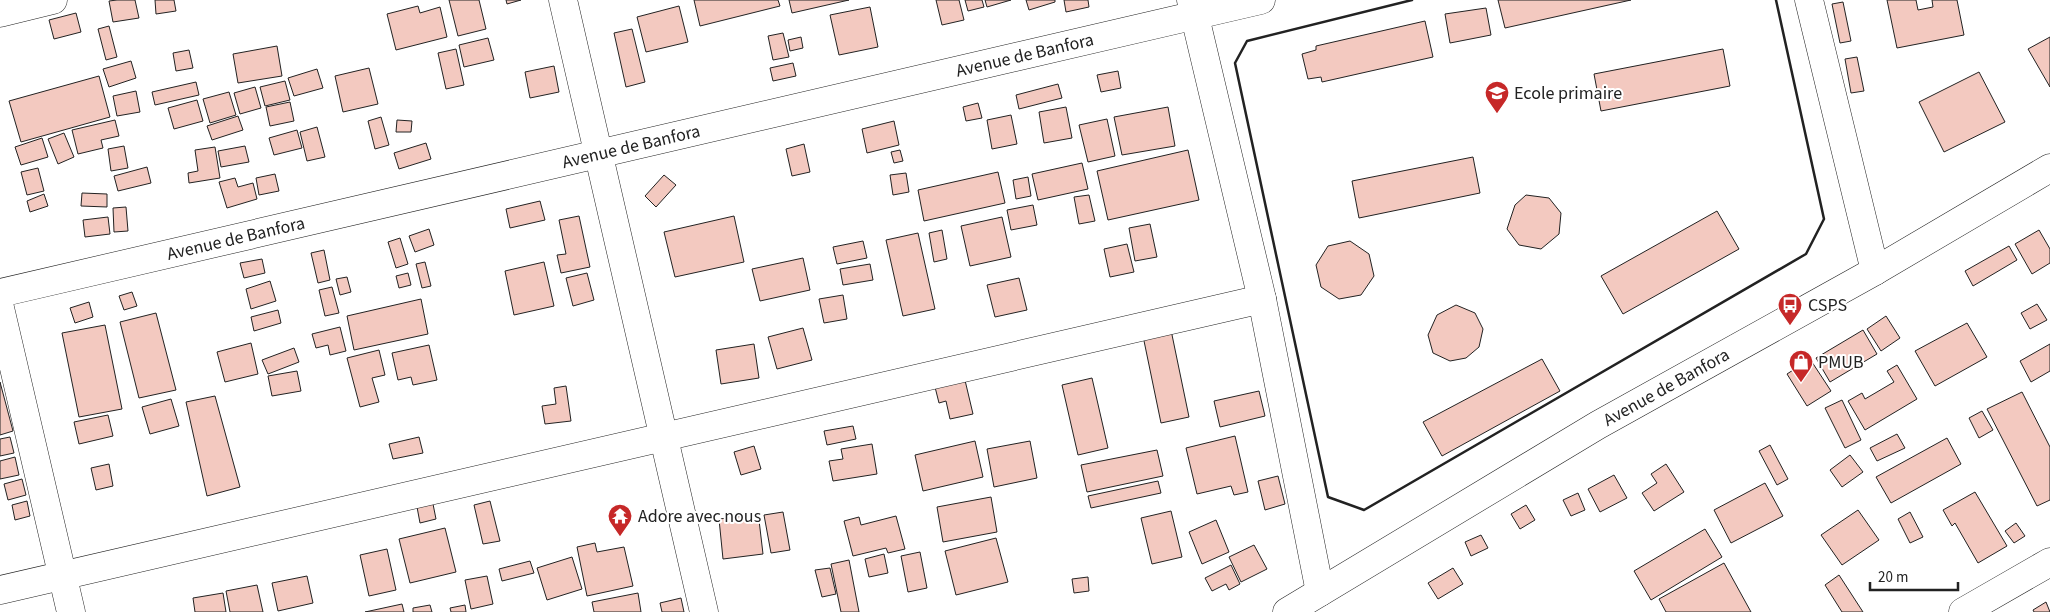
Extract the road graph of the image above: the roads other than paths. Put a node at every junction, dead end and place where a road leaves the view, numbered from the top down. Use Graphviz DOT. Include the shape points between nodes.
graph roads {
  1 [pos="53,0"];
  2 [pos="563,0"];
  3 [pos="1261,0"];
  4 [pos="1809,0"];
  5 [pos="1193,8"];
  6 [pos="0,13"];
  7 [pos="599,154"];
  8 [pos="2048,174"];
  9 [pos="1875,271"];
  10 [pos="0,293"];
  11 [pos="1262,300"];
  12 [pos="0,308"];
  13 [pos="664,437"];
  14 [pos="2050,562"];
  15 [pos="62,576"];
  16 [pos="0,590"];
  17 [pos="1320,592"];
  18 [pos="71,612"];
  19 [pos="704,612"];
  20 [pos="1288,612"];
  21 [pos="1963,612"];
  1 -- 6 [label="street"];
  2 -- 7 [label="street"];
  3 -- 5 [label="street, Avenue de Banfora"];
  4 -- 9 [label="street"];
  5 -- 7 [label="street, Avenue de Banfora"];
  5 -- 11 [label="street"];
  7 -- 10 [label="street, Avenue de Banfora"];
  7 -- 13 [label="street"];
  8 -- 9 [label="street, Avenue de Banfora"];
  9 -- 17 [label="street, Avenue de Banfora" via="1598,425"];
  11 -- 13 [label="street"];
  11 -- 17 [label="street"];
  12 -- 15 [label="street"];
  13 -- 15 [label="street"];
  13 -- 19 [label="street"];
  14 -- 21 [label="street"];
  15 -- 16 [label="street"];
  15 -- 18 [label="street"];
  17 -- 20 [label="street, Avenue de Banfora"];
}
